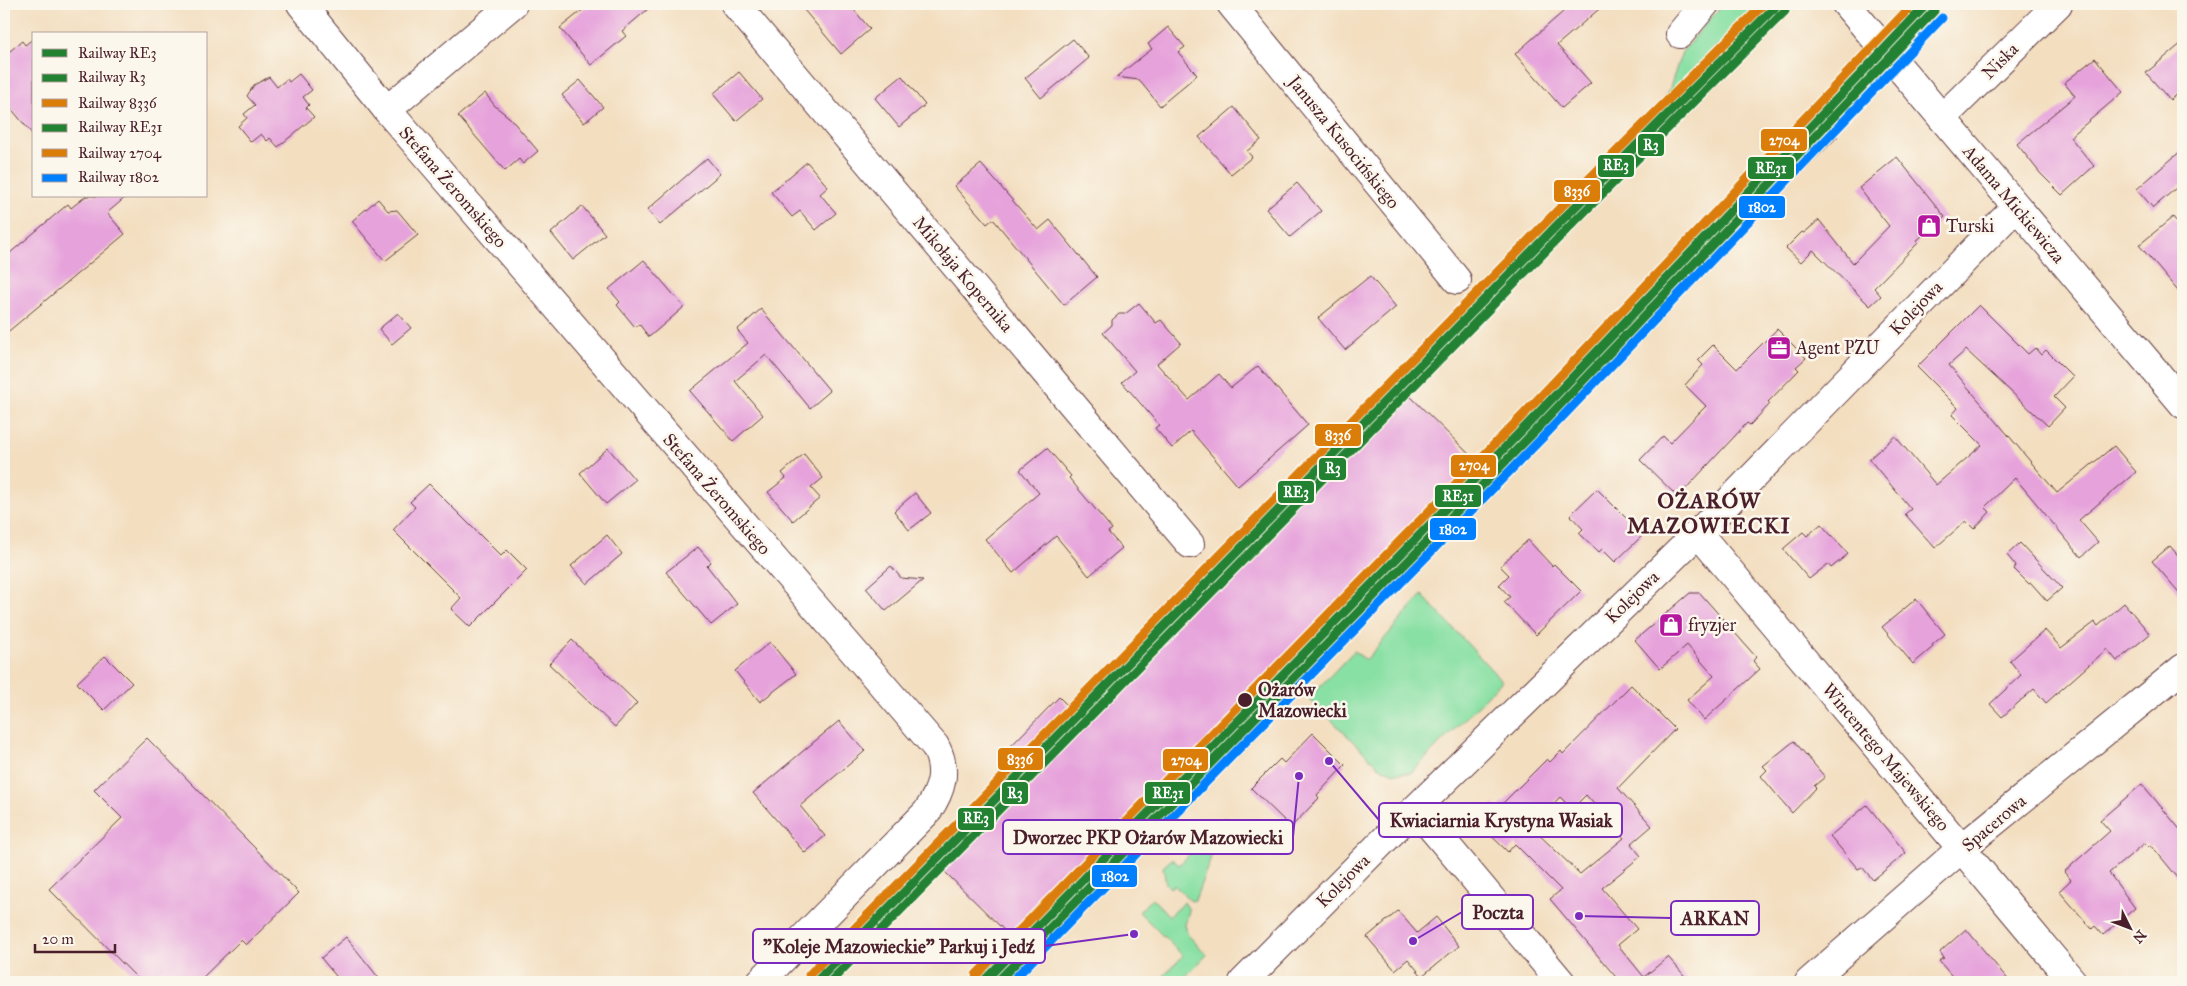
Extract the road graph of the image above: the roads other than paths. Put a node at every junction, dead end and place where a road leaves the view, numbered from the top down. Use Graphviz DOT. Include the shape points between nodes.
graph roads {
  1 [pos="301,4"];
  2 [pos="513,4"];
  3 [pos="735,4"];
  4 [pos="1231,4"];
  5 [pos="1705,4"];
  6 [pos="1846,4"];
  7 [pos="2058,4"];
  8 [pos="1680,34"];
  9 [pos="387,110"];
  10 [pos="1942,118"];
  11 [pos="2016,207"];
  12 [pos="1457,280"];
  13 [pos="2183,404"];
  14 [pos="1698,533"];
  15 [pos="1190,544"];
  16 [pos="2183,668"];
  17 [pos="1416,809"];
  18 [pos="1962,848"];
  19 [pos="760,982"];
  20 [pos="1244,982"];
  21 [pos="1561,982"];
  22 [pos="1809,982"];
  23 [pos="2073,982"];
  1 -- 9 [label="street, Stefana Żeromskiego"];
  2 -- 9 [label="street"];
  3 -- 15 [label="street, Mikołaja Kopernika"];
  4 -- 12 [label="street, Janusza Kusocińskiego"];
  5 -- 8 [label="street"];
  6 -- 10 [label="street, Adama Mickiewicza"];
  7 -- 10 [label="street, Niska"];
  9 -- 19 [label="street, Stefana Żeromskiego" via="935,746 941,757 942,786 927,812"];
  10 -- 11 [label="street, Adama Mickiewicza"];
  11 -- 13 [label="street, Adama Mickiewicza"];
  11 -- 14 [label="street, Kolejowa"];
  14 -- 17 [label="street, Kolejowa"];
  14 -- 18 [label="street, Wincentego Majewskiego"];
  16 -- 18 [label="street, Spacerowa"];
  17 -- 20 [label="street, Kolejowa"];
  17 -- 21 [label="street"];
  18 -- 22 [label="street, Spacerowa"];
  18 -- 23 [label="street, Wincentego Majewskiego"];
}
